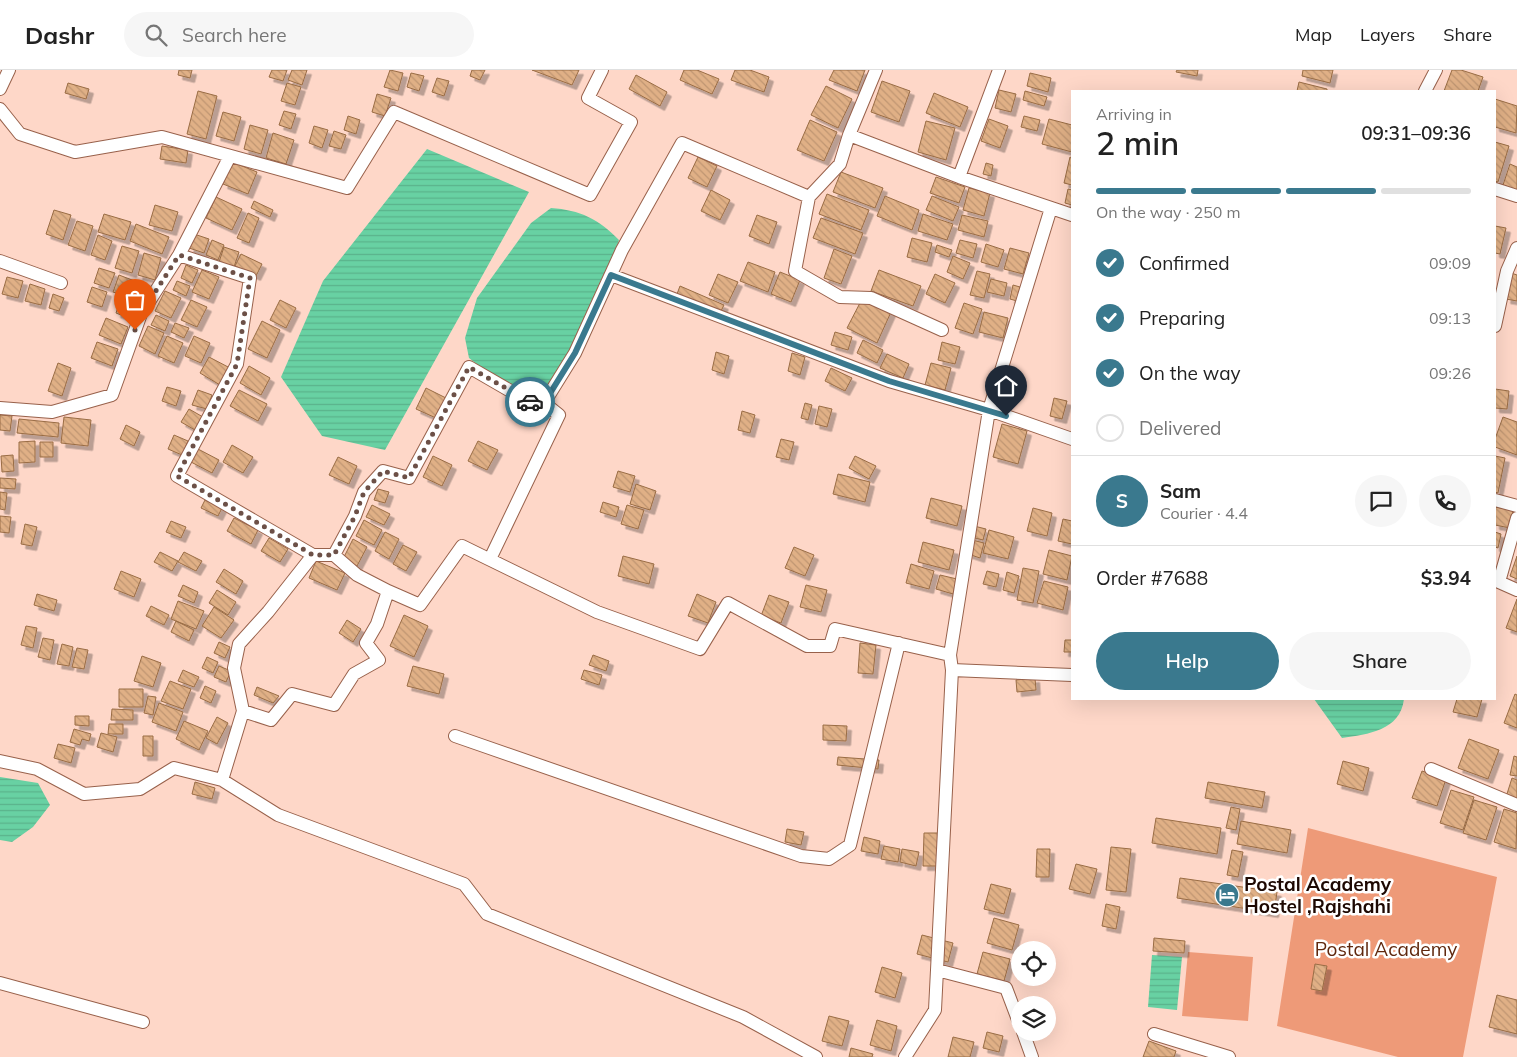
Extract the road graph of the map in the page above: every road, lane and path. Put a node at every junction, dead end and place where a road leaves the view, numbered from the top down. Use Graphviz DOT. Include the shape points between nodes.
graph roads {
  1 [pos="9,70"];
  2 [pos="602,70"];
  3 [pos="876,70"];
  4 [pos="1436,70"];
  5 [pos="995,71"];
  6 [pos="0,89"];
  7 [pos="1426,90"];
  8 [pos="0,108"];
  9 [pos="849,135"];
  10 [pos="230,156"];
  11 [pos="959,177"];
  12 [pos="1496,189"];
  13 [pos="1517,196"];
  14 [pos="809,197"];
  15 [pos="1051,208"];
  16 [pos="1071,215"];
  17 [pos="1517,248"];
  18 [pos="179,255"];
  19 [pos="0,261"];
  20 [pos="611,275"];
  21 [pos="61,283"];
  22 [pos="1496,321"];
  23 [pos="942,330"];
  24 [pos="544,403"];
  25 [pos="0,408"];
  26 [pos="989,410"];
  27 [pos="1071,439"];
  28 [pos="1496,500"];
  29 [pos="1517,506"];
  30 [pos="1517,518"];
  31 [pos="313,555"];
  32 [pos="334,555"];
  33 [pos="490,559"];
  34 [pos="1517,590"];
  35 [pos="388,591"];
  36 [pos="899,643"];
  37 [pos="950,655"];
  38 [pos="952,670"];
  39 [pos="1071,675"];
  40 [pos="243,711"];
  41 [pos="455,736"];
  42 [pos="0,761"];
  43 [pos="1431,769"];
  44 [pos="222,780"];
  45 [pos="1517,805"];
  46 [pos="937,970"];
  47 [pos="0,983"];
  48 [pos="1011,1001"];
  49 [pos="143,1022"];
  50 [pos="1154,1034"];
  51 [pos="1026,1041"];
  52 [pos="816,1057"];
  53 [pos="905,1057"];
  54 [pos="1032,1057"];
  55 [pos="1228,1057"];
  1 -- 6 [label="street"];
  2 -- 10 [label="street" via="588,98 631,122 590,196 394,112 347,188"];
  3 -- 9 [label="street"];
  4 -- 7 [label="street"];
  5 -- 11 [label="street"];
  8 -- 10 [label="street" via="20,134 75,152 162,137"];
  9 -- 11 [label="street"];
  9 -- 14 [label="street" via="840,164"];
  10 -- 18 [label="street"];
  11 -- 15 [label="street"];
  12 -- 13 [label="street"];
  14 -- 20 [label="street" via="682,143"];
  14 -- 23 [label="street" via="795,271 840,297 871,298"];
  15 -- 16 [label="street"];
  15 -- 26 [label="street"];
  17 -- 22 [label="street" via="1506,270"];
  18 -- 25 [label="street" via="141,314 112,394 52,412"];
  18 -- 31 [label="street" via="250,278 237,364 177,476"];
  19 -- 21 [label="street"];
  20 -- 24 [label="street" via="575,353"];
  20 -- 26 [label="street" via="889,381"];
  24 -- 32 [label="street" via="533,404 469,367 409,478 383,471 364,492"];
  24 -- 33 [label="street" via="560,415"];
  26 -- 27 [label="street"];
  26 -- 37 [label="street"];
  28 -- 29 [label="street"];
  30 -- 34 [label="street" via="1499,582"];
  31 -- 32 [label="street"];
  31 -- 40 [label="street" via="239,644 234,668"];
  32 -- 35 [label="street" via="358,576"];
  33 -- 35 [label="street" via="462,546 420,605"];
  33 -- 36 [label="street" via="597,612 700,649 728,603 807,646 830,646 835,629"];
  35 -- 40 [label="street" via="377,624 366,643 379,660 354,674 334,705 292,694 271,720"];
  36 -- 37 [label="street"];
  36 -- 41 [label="street" via="850,845 829,859 801,856"];
  37 -- 38 [label="street"];
  38 -- 39 [label="street"];
  38 -- 46 [label="street"];
  40 -- 44 [label="street"];
  42 -- 44 [label="street" via="37,769 84,794 140,789 174,768"];
  43 -- 45 [label="street"];
  44 -- 52 [label="street" via="278,815 464,884 486,914 744,1017"];
  46 -- 48 [label="street" via="1006,988"];
  46 -- 53 [label="street" via="935,1010"];
  47 -- 49 [label="street"];
  50 -- 55 [label="street"];
  51 -- 54 [label="street"];
}
